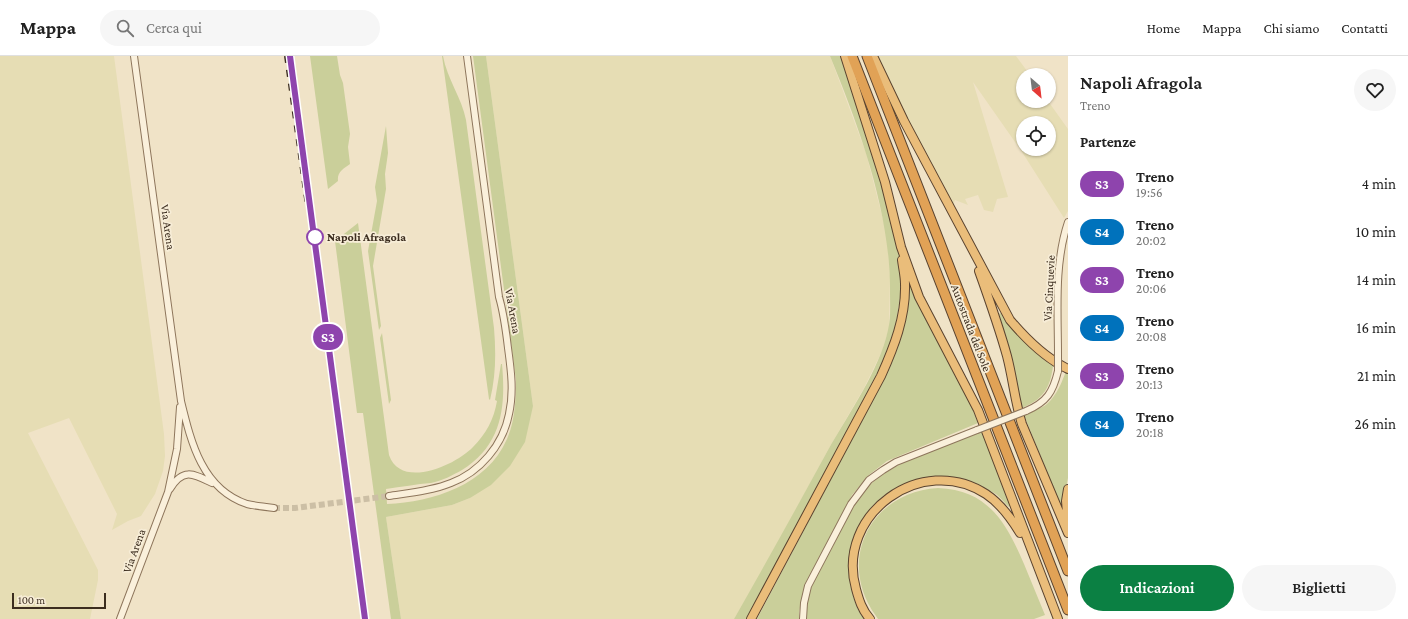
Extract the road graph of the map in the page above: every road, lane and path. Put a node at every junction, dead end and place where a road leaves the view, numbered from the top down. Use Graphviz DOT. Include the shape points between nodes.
graph roads {
  1 [pos="134,56"];
  2 [pos="467,56"];
  3 [pos="845,56"];
  4 [pos="852,56"];
  5 [pos="867,56"];
  6 [pos="873,56"];
  7 [pos="1068,222"];
  8 [pos="970,246"];
  9 [pos="901,247"];
  10 [pos="1068,369"];
  11 [pos="180,401"];
  12 [pos="215,484"];
  13 [pos="1068,489"];
  14 [pos="168,492"];
  15 [pos="388,496"];
  16 [pos="274,508"];
  17 [pos="1068,528"];
  18 [pos="1068,533"];
  19 [pos="1031,551"];
  20 [pos="1068,571"];
  21 [pos="1068,610"];
  22 [pos="120,619"];
  23 [pos="751,619"];
  24 [pos="803,619"];
  25 [pos="870,619"];
  26 [pos="1058,619"];
  1 -- 11 [label="street, Via Arena"];
  2 -- 15 [label="street, Via Arena" via="499,297 505,318 512,381 510,414 494,450 471,472 436,488"];
  3 -- 9 [label="highway" via="885,182"];
  4 -- 21 [label="highway, Autostrada del Sole"];
  5 -- 20 [label="highway, Autostrada del Sole"];
  6 -- 8 [label="highway"];
  7 -- 24 [label="street, Via Cinquevie, bridge" via="1059,261 1058,371 1048,396 1036,407 896,462 869,480 850,504 808,586"];
  8 -- 10 [label="highway" via="1010,320 1044,354"];
  8 -- 18 [label="highway" via="1007,356 1022,424"];
  9 -- 19 [label="highway" via="919,297 978,410"];
  9 -- 23 [label="highway" via="905,285 903,314 896,343 881,376"];
  11 -- 12 [label="street, Via Arena" via="196,455"];
  11 -- 14 [label="street, Via Arena" via="177,449"];
  12 -- 14 [label="street, Via Arena" via="203,477 184,475"];
  12 -- 16 [label="street, Via Arena" via="243,502"];
  13 -- 17 [label="highway"];
  14 -- 22 [label="street, Via Arena"];
  19 -- 25 [label="highway" via="1000,506 973,487 957,482 936,481 920,483 897,491 880,504 865,523 856,542 852,563 853,580 859,601"];
  19 -- 26 [label="highway"];
}
